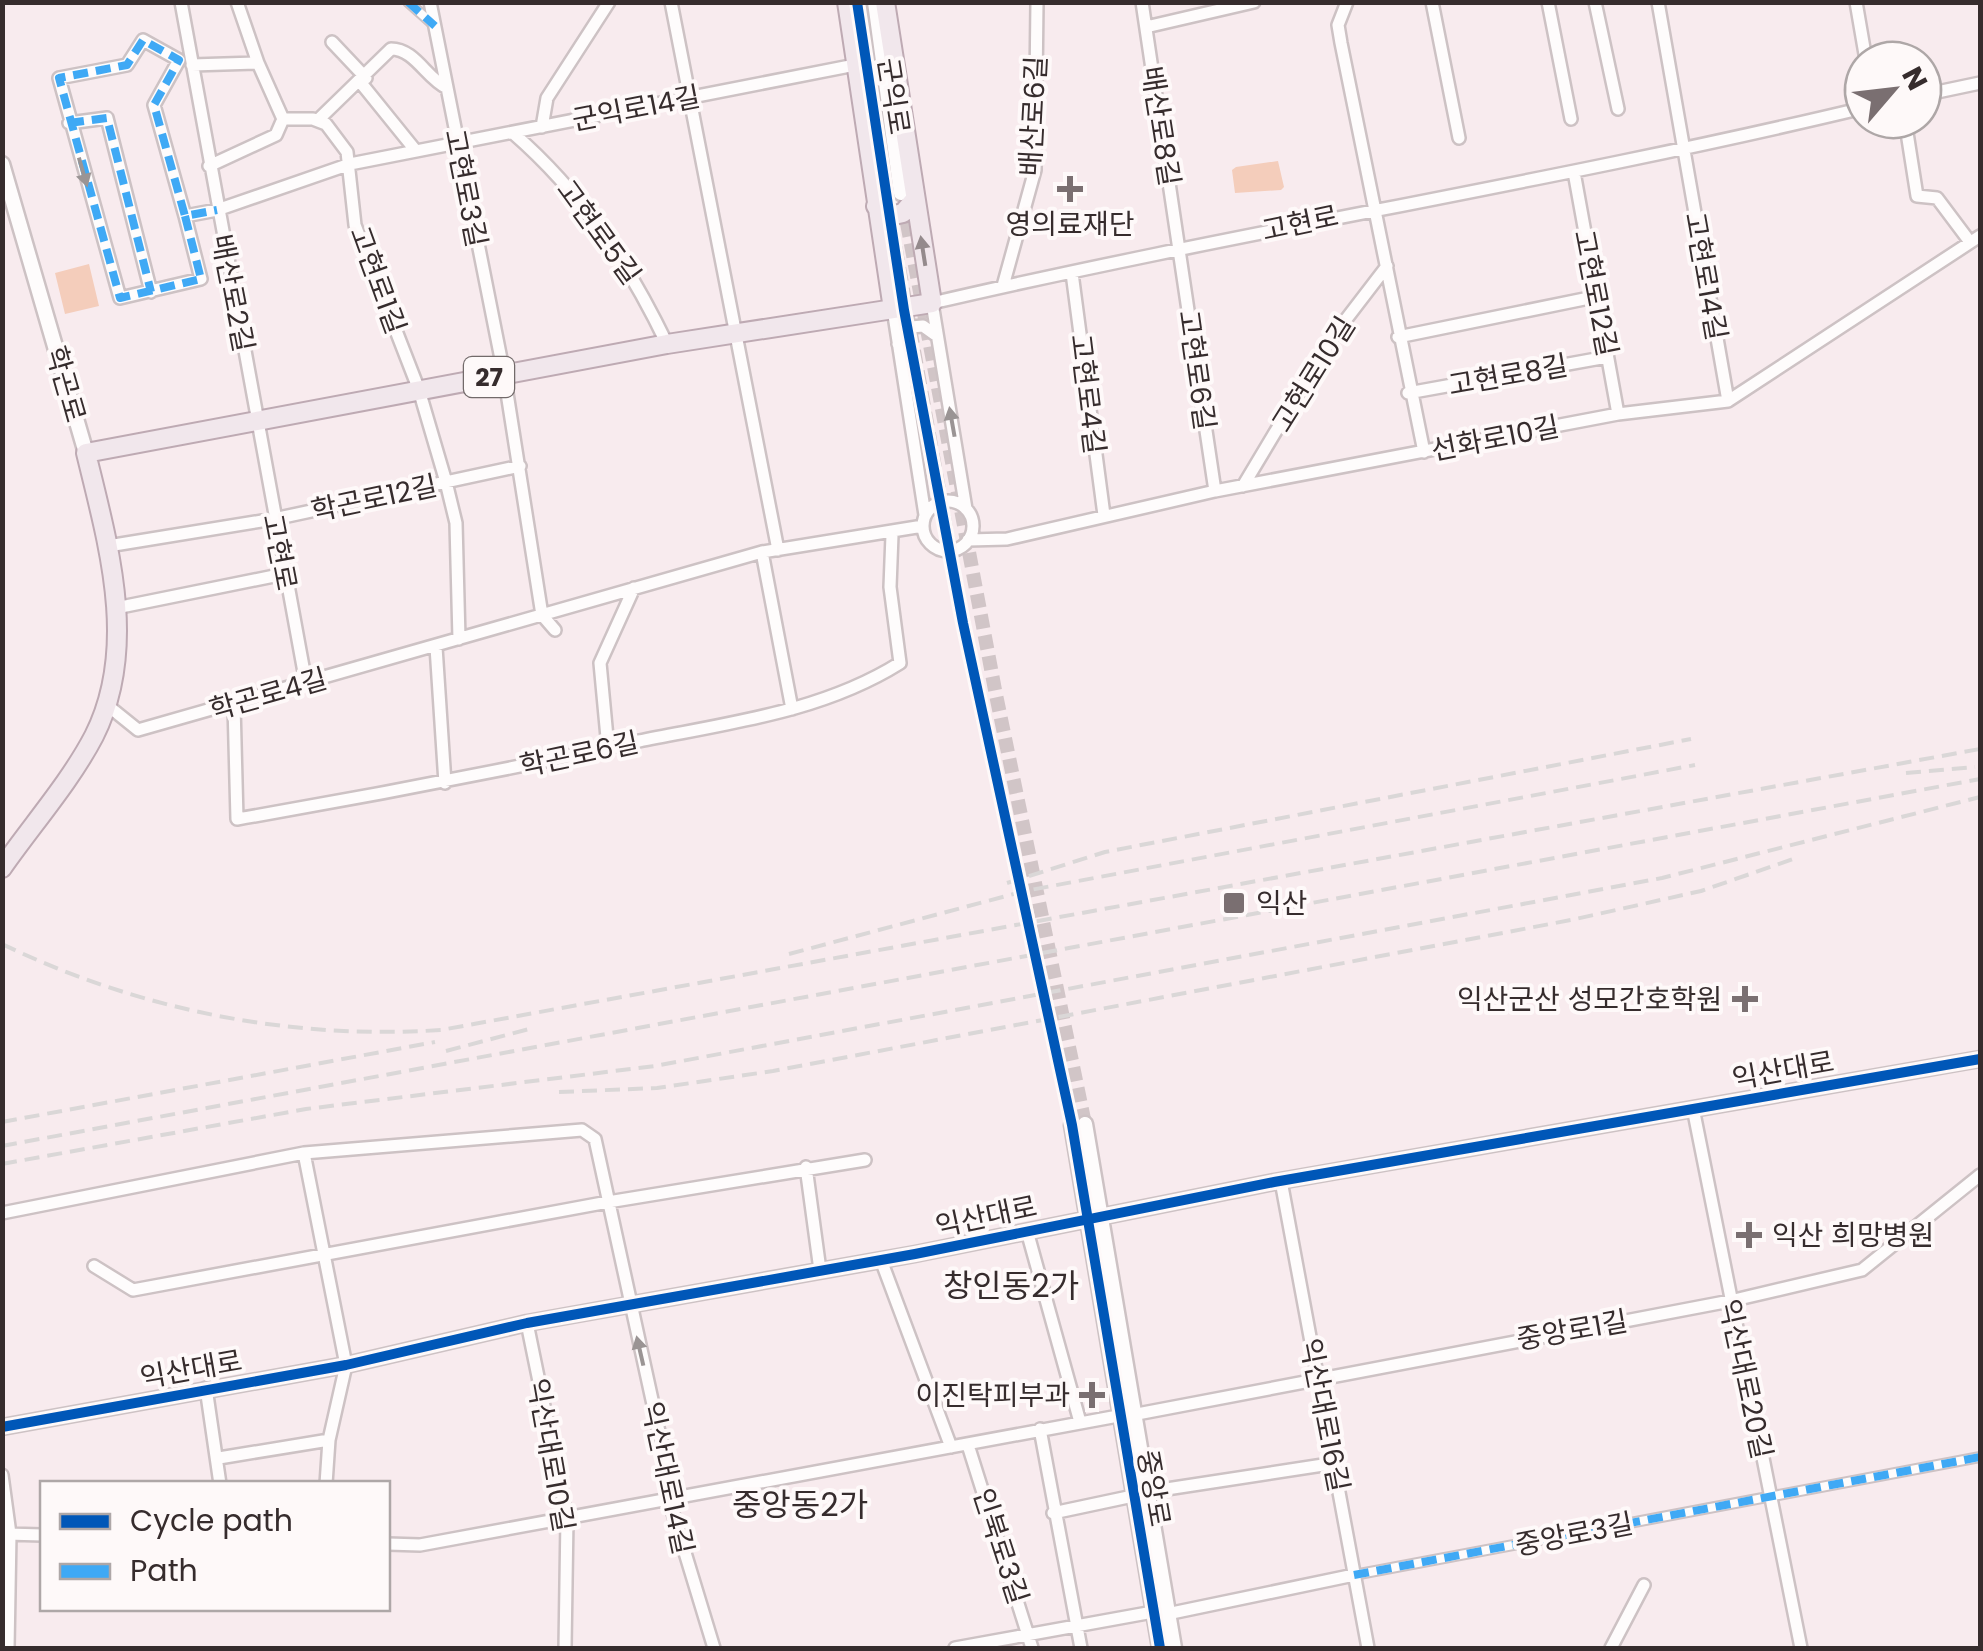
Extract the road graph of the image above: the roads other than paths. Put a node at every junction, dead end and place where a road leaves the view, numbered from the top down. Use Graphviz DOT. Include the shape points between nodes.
graph roads {
  1 [pos="181,2"];
  2 [pos="236,2"];
  3 [pos="408,2"];
  4 [pos="609,2"];
  5 [pos="671,2"];
  6 [pos="847,2"];
  7 [pos="857,2"];
  8 [pos="875,2"];
  9 [pos="885,2"];
  10 [pos="1037,2"];
  11 [pos="1142,2"];
  12 [pos="1254,2"];
  13 [pos="1347,2"];
  14 [pos="1432,2"];
  15 [pos="1548,2"];
  16 [pos="1596,2"];
  17 [pos="1658,2"];
  18 [pos="1856,2"];
  19 [pos="433,3"];
  20 [pos="435,26"];
  21 [pos="1146,27"];
  22 [pos="1863,40"];
  23 [pos="332,42"];
  24 [pos="258,63"];
  25 [pos="856,65"];
  26 [pos="192,66"];
  27 [pos="363,80"];
  28 [pos="1980,84"];
  29 [pos="448,88"];
  30 [pos="1943,92"];
  31 [pos="691,98"];
  32 [pos="1618,109"];
  33 [pos="1843,113"];
  34 [pos="282,119"];
  35 [pos="1570,119"];
  36 [pos="318,120"];
  37 [pos="69,123"];
  38 [pos="542,127"];
  39 [pos="514,134"];
  40 [pos="1460,138"];
  41 [pos="1908,140"];
  42 [pos="456,142"];
  43 [pos="416,151"];
  44 [pos="1684,151"];
  45 [pos="2,164"];
  46 [pos="350,164"];
  47 [pos="209,166"];
  48 [pos="1574,172"];
  49 [pos="895,198"];
  50 [pos="1376,207"];
  51 [pos="217,210"];
  52 [pos="184,216"];
  53 [pos="1975,239"];
  54 [pos="1180,249"];
  55 [pos="1387,266"];
  56 [pos="1072,273"];
  57 [pos="1003,286"];
  58 [pos="151,292"];
  59 [pos="1594,296"];
  60 [pos="932,303"];
  61 [pos="893,309"];
  62 [pos="737,333"];
  63 [pos="937,336"];
  64 [pos="1398,336"];
  65 [pos="667,344"];
  66 [pos="898,344"];
  67 [pos="1607,357"];
  68 [pos="504,374"];
  69 [pos="418,390"];
  70 [pos="1408,392"];
  71 [pos="1728,400"];
  72 [pos="1618,414"];
  73 [pos="257,420"];
  74 [pos="1424,452"];
  75 [pos="86,453"];
  76 [pos="520,466"];
  77 [pos="446,482"];
  78 [pos="1243,486"];
  79 [pos="1215,490"];
  80 [pos="966,510"];
  81 [pos="1104,515"];
  82 [pos="274,520"];
  83 [pos="924,520"];
  84 [pos="892,534"];
  85 [pos="968,540"];
  86 [pos="108,546"];
  87 [pos="778,550"];
  88 [pos="762,552"];
  89 [pos="284,574"];
  90 [pos="634,588"];
  91 [pos="116,608"];
  92 [pos="542,615"];
  93 [pos="555,630"];
  94 [pos="460,638"];
  95 [pos="436,647"];
  96 [pos="306,683"];
  97 [pos="106,704"];
  98 [pos="234,705"];
  99 [pos="792,709"];
  100 [pos="608,748"];
  101 [pos="446,782"];
  102 [pos="2,868"];
  103 [pos="1980,1059"];
  104 [pos="1693,1108"];
  105 [pos="304,1153"];
  106 [pos="866,1160"];
  107 [pos="806,1168"];
  108 [pos="1980,1175"];
  109 [pos="1281,1181"];
  110 [pos="608,1202"];
  111 [pos="2,1213"];
  112 [pos="1100,1215"];
  113 [pos="1084,1218"];
  114 [pos="1027,1231"];
  115 [pos="324,1254"];
  116 [pos="881,1260"];
  117 [pos="94,1266"];
  118 [pos="820,1270"];
  119 [pos="1730,1301"];
  120 [pos="630,1306"];
  121 [pos="527,1323"];
  122 [pos="346,1365"];
  123 [pos="1319,1376"];
  124 [pos="206,1388"];
  125 [pos="1125,1415"];
  126 [pos="1080,1422"];
  127 [pos="2,1427"];
  128 [pos="1040,1429"];
  129 [pos="328,1440"];
  130 [pos="968,1445"];
  131 [pos="951,1447"];
  132 [pos="1980,1456"];
  133 [pos="219,1458"];
  134 [pos="1336,1462"];
  135 [pos="2,1475"];
  136 [pos="220,1481"];
  137 [pos="326,1481"];
  138 [pos="1140,1494"];
  139 [pos="1771,1498"];
  140 [pos="669,1500"];
  141 [pos="1053,1512"];
  142 [pos="567,1518"];
  143 [pos="6,1534"];
  144 [pos="40,1535"];
  145 [pos="390,1544"];
  146 [pos="1354,1575"];
  147 [pos="1644,1585"];
  148 [pos="1160,1612"];
  149 [pos="1076,1626"];
  150 [pos="1029,1635"];
  151 [pos="8,1648"];
  152 [pos="564,1648"];
  153 [pos="714,1648"];
  154 [pos="956,1648"];
  155 [pos="1032,1648"];
  156 [pos="1081,1648"];
  157 [pos="1160,1648"];
  158 [pos="1174,1648"];
  159 [pos="1368,1648"];
  160 [pos="1611,1648"];
  161 [pos="1801,1648"];
  1 -- 26 [label="street, 배산로2길"];
  2 -- 24 [label="street"];
  3 -- 20 [label="street"];
  4 -- 38 [label="street" via="547,98"];
  5 -- 31 [label="street"];
  6 -- 25 [label="main road"];
  7 -- 49 [label="street, 군익로"];
  8 -- 49 [label="street, 군익로"];
  9 -- 49 [label="main road"];
  10 -- 57 [label="street, 배산로6길" via="1035,170"];
  11 -- 21 [label="street, 배산로8길"];
  12 -- 21 [label="street"];
  13 -- 50 [label="street, 고현로8길" via="1338,25"];
  14 -- 40 [label="street"];
  15 -- 35 [label="street"];
  16 -- 32 [label="street"];
  17 -- 44 [label="street, 고현로14길"];
  18 -- 22 [label="street"];
  19 -- 20 [label="street, 고현로3길"];
  20 -- 29 [label="street, 고현로3길"];
  21 -- 54 [label="street, 배산로8길"];
  23 -- 27 [label="street"];
  24 -- 26 [label="street"];
  24 -- 34 [label="street"];
  25 -- 31 [label="street, 군익로14길"];
  25 -- 49 [label="main road"];
  26 -- 47 [label="street, 배산로2길"];
  27 -- 29 [label="street" via="397,48"];
  27 -- 36 [label="street"];
  27 -- 43 [label="street"];
  28 -- 30 [label="street"];
  29 -- 42 [label="street, 고현로3길"];
  31 -- 38 [label="street, 군익로14길"];
  31 -- 62 [label="street"];
  33 -- 44 [label="street, 고현로"];
  34 -- 36 [label="street"];
  34 -- 47 [label="street" via="276,134"];
  36 -- 46 [label="street" via="336,135"];
  37 -- 52 [label="street" via="59,78 127,65 143,40 178,60 154,105"];
  37 -- 58 [label="street, one-way" via="120,298"];
  37 -- 58 [label="street" via="107,118"];
  38 -- 39 [label="street, 군익로14길"];
  39 -- 42 [label="street, 군익로14길"];
  39 -- 65 [label="street, 고현로5길" via="550,164 591,214 633,272"];
  41 -- 53 [label="street" via="1917,196 1937,198"];
  42 -- 43 [label="street, 군익로14길"];
  42 -- 68 [label="street, 고현로3길"];
  43 -- 46 [label="street, 군익로14길"];
  44 -- 48 [label="street, 고현로"];
  44 -- 71 [label="street, 고현로14길"];
  45 -- 75 [label="street, 학곤로"];
  46 -- 51 [label="street, 군익로14길"];
  46 -- 69 [label="street, 고현로1길" via="354,224"];
  47 -- 51 [label="street, 배산로2길"];
  48 -- 50 [label="street, 고현로"];
  48 -- 59 [label="street, 고현로12길"];
  60 -- 49 [label="main road, one-way"];
  49 -- 61 [label="main road"];
  50 -- 54 [label="street, 고현로"];
  50 -- 55 [label="street, 고현로8길"];
  51 -- 52 [label="street, 군익로14길"];
  51 -- 73 [label="street, 배산로2길"];
  52 -- 58 [label="street" via="201,279"];
  53 -- 71 [label="street, 선화로10길"];
  54 -- 56 [label="street, 고현로"];
  54 -- 79 [label="street, 고현로6길"];
  55 -- 64 [label="street, 고현로8길"];
  55 -- 78 [label="street, 고현로10길" via="1331,339"];
  56 -- 57 [label="street, 고현로"];
  56 -- 81 [label="street, 고현로4길"];
  57 -- 60 [label="street, 고현로"];
  59 -- 64 [label="street"];
  59 -- 67 [label="street, 고현로12길"];
  60 -- 61 [label="main road, 고현로 / 27"];
  60 -- 63 [label="street"];
  61 -- 62 [label="main road, 고현로 / 27"];
  61 -- 66 [label="street"];
  62 -- 65 [label="main road, 고현로 / 27"];
  62 -- 87 [label="street"];
  63 -- 66 [label="street" via="911,327"];
  80 -- 63 [label="street, one-way"];
  64 -- 70 [label="street, 고현로8길"];
  65 -- 68 [label="main road, 고현로 / 27"];
  66 -- 83 [label="street"];
  67 -- 70 [label="street, 고현로8길"];
  67 -- 72 [label="street, 고현로12길"];
  68 -- 69 [label="main road, 고현로 / 27"];
  68 -- 76 [label="street"];
  69 -- 73 [label="main road, 고현로 / 27"];
  69 -- 77 [label="street"];
  70 -- 74 [label="street, 고현로8길"];
  71 -- 72 [label="street, 선화로10길"];
  72 -- 74 [label="street, 선화로10길"];
  73 -- 75 [label="main road, 고현로 / 27"];
  73 -- 82 [label="street, 고현로"];
  74 -- 78 [label="street, 선화로10길"];
  75 -- 86 [label="main road, 학곤로"];
  76 -- 77 [label="street, 학곤로12길"];
  76 -- 92 [label="street"];
  77 -- 82 [label="street, 학곤로12길"];
  77 -- 94 [label="street" via="456,523"];
  78 -- 79 [label="street, 선화로10길"];
  79 -- 81 [label="street, 선화로10길"];
  80 -- 83 [label="street" via="944,501"];
  80 -- 85 [label="street" via="972,524"];
  81 -- 85 [label="street, 선화로10길" via="1007,539"];
  82 -- 86 [label="street, 학곤로12길"];
  82 -- 89 [label="street, 고현로"];
  83 -- 84 [label="street, 학곤로4길"];
  83 -- 85 [label="street" via="927,539 938,549 955,550"];
  84 -- 87 [label="street, 학곤로4길"];
  84 -- 99 [label="street, 학곤로6길" via="890,587 900,663"];
  86 -- 91 [label="main road, 학곤로"];
  87 -- 88 [label="street, 학곤로4길"];
  88 -- 90 [label="street, 학곤로4길"];
  88 -- 99 [label="street"];
  89 -- 91 [label="street"];
  89 -- 96 [label="street, 고현로"];
  90 -- 92 [label="street, 학곤로4길"];
  90 -- 100 [label="street" via="600,663"];
  91 -- 97 [label="main road, 학곤로" via="116,668"];
  92 -- 93 [label="street"];
  92 -- 94 [label="street, 학곤로4길"];
  94 -- 95 [label="street, 학곤로4길"];
  95 -- 96 [label="street, 학곤로4길"];
  95 -- 101 [label="street"];
  96 -- 98 [label="street, 학곤로4길"];
  97 -- 98 [label="street, 학곤로4길" via="138,730"];
  97 -- 102 [label="main road, 학곤로" via="93,738"];
  98 -- 101 [label="street, 학곤로6길" via="236,820"];
  99 -- 100 [label="street, 학곤로6길"];
  100 -- 101 [label="street, 학곤로6길"];
  103 -- 104 [label="street, 익산대로"];
  104 -- 109 [label="street, 익산대로"];
  104 -- 119 [label="street, 익산대로20길"];
  105 -- 110 [label="street, 익산대로14길" via="582,1130 595,1139"];
  105 -- 111 [label="street, 익산대로14길"];
  105 -- 115 [label="street"];
  106 -- 107 [label="street"];
  107 -- 110 [label="street"];
  107 -- 118 [label="street"];
  108 -- 119 [label="street, 중앙로1길" via="1862,1270"];
  109 -- 112 [label="street, 익산대로"];
  109 -- 123 [label="street, 익산대로16길"];
  110 -- 115 [label="street"];
  110 -- 120 [label="street, 익산대로14길"];
  112 -- 113 [label="street, 익산대로"];
  112 -- 113 [label="street, 중앙로" via="1078,1125"];
  112 -- 125 [label="street, 중앙로"];
  113 -- 114 [label="street, 익산대로"];
  113 -- 125 [label="street, 중앙로"];
  114 -- 116 [label="street, 익산대로"];
  114 -- 126 [label="street, 익산대로"];
  115 -- 117 [label="street" via="134,1290"];
  115 -- 122 [label="street"];
  116 -- 118 [label="street, 익산대로"];
  116 -- 131 [label="street"];
  118 -- 120 [label="street, 익산대로"];
  119 -- 123 [label="street, 중앙로1길"];
  119 -- 139 [label="street, 익산대로20길"];
  120 -- 121 [label="street, 익산대로"];
  140 -- 120 [label="street, 익산대로14길, one-way"];
  121 -- 122 [label="street, 익산대로"];
  121 -- 142 [label="street, 익산대로10길"];
  122 -- 124 [label="street, 익산대로"];
  122 -- 129 [label="street"];
  123 -- 125 [label="street, 중앙로1길"];
  123 -- 134 [label="street, 익산대로16길"];
  124 -- 127 [label="street, 익산대로"];
  124 -- 133 [label="street, 익산대로"];
  125 -- 126 [label="street, 중앙로"];
  125 -- 138 [label="street, 중앙로"];
  126 -- 128 [label="street, 중앙로"];
  128 -- 130 [label="street, 중앙로"];
  128 -- 141 [label="street"];
  129 -- 133 [label="street"];
  129 -- 137 [label="street"];
  130 -- 131 [label="street, 중앙로"];
  130 -- 150 [label="street, 인북로3길"];
  131 -- 140 [label="street, 중앙로"];
  132 -- 139 [label="street, 중앙로3길"];
  133 -- 136 [label="street, 익산대로"];
  134 -- 138 [label="street, 중앙로"];
  134 -- 146 [label="street, 익산대로16길"];
  135 -- 143 [label="street"];
  138 -- 141 [label="street, 중앙로"];
  138 -- 148 [label="street, 중앙로"];
  139 -- 146 [label="street, 중앙로3길"];
  139 -- 161 [label="street, 익산대로20길"];
  140 -- 142 [label="street, 중앙로"];
  140 -- 153 [label="street, 익산대로14길"];
  141 -- 149 [label="street"];
  142 -- 145 [label="street, 중앙로" via="420,1545"];
  142 -- 152 [label="street, 익산대로10길"];
  143 -- 144 [label="street"];
  143 -- 151 [label="street"];
  146 -- 148 [label="street, 중앙로3길"];
  146 -- 159 [label="street, 익산대로16길"];
  147 -- 160 [label="street"];
  148 -- 149 [label="street"];
  148 -- 157 [label="street, 중앙로"];
  148 -- 158 [label="street, 중앙로"];
  149 -- 150 [label="street"];
  149 -- 156 [label="street"];
  150 -- 154 [label="street"];
  150 -- 155 [label="street, 인북로3길"];
}
